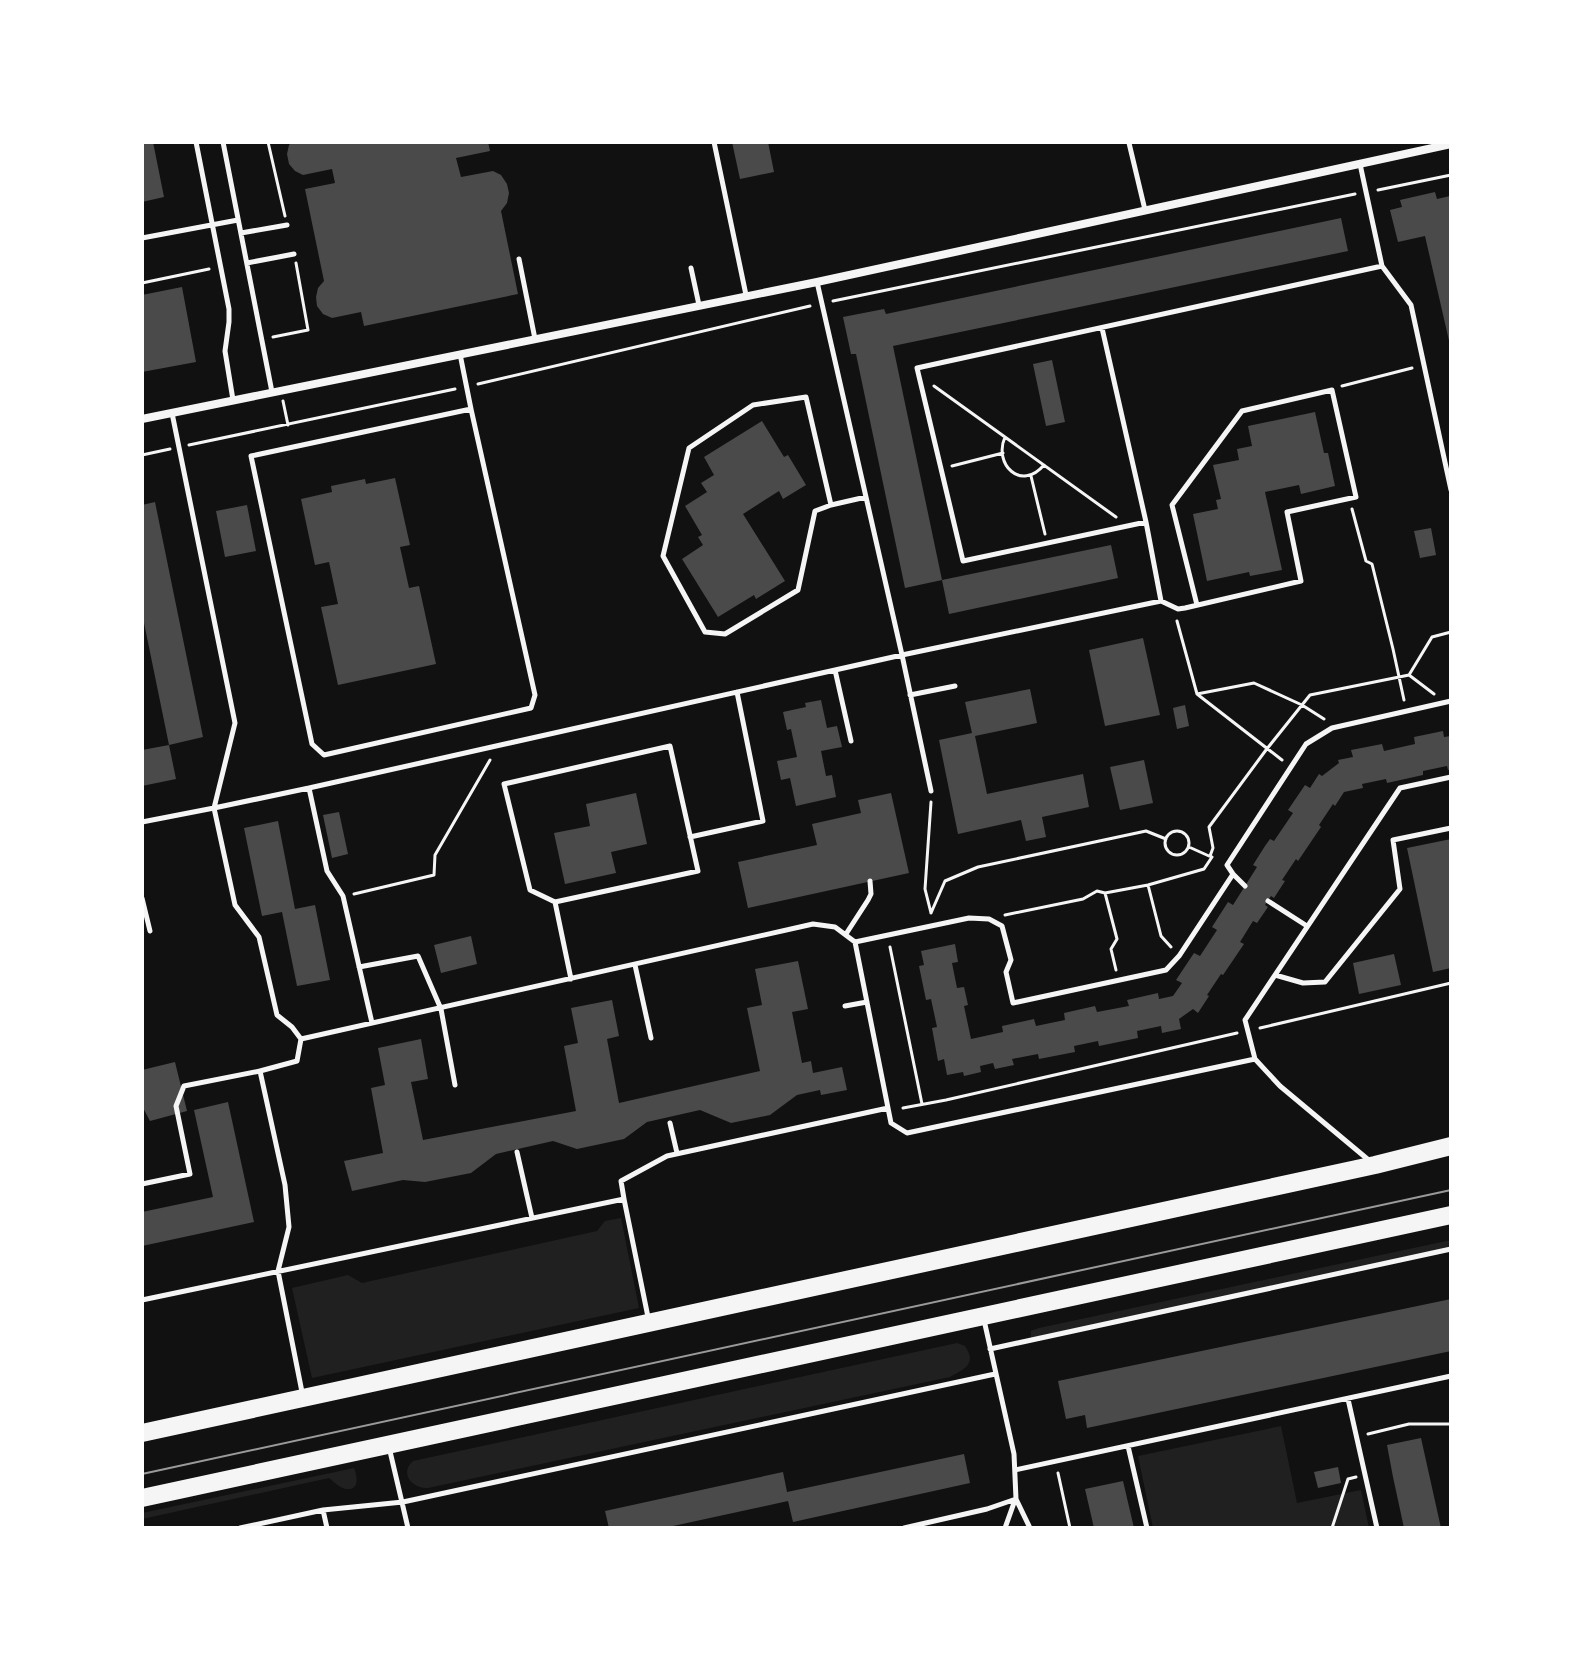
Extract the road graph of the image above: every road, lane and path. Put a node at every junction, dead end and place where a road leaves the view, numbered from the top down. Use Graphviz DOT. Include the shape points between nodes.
graph roads {
  1 [pos="196,142"];
  2 [pos="223,142"];
  3 [pos="714,142"];
  4 [pos="1130,142"];
  5 [pos="1451,144"];
  6 [pos="1359,163"];
  7 [pos="1451,175"];
  8 [pos="1367,192"];
  9 [pos="1145,210"];
  10 [pos="238,220"];
  11 [pos="213,225"];
  12 [pos="287,225"];
  13 [pos="241,233"];
  14 [pos="142,238"];
  15 [pos="294,254"];
  16 [pos="519,259"];
  17 [pos="247,263"];
  18 [pos="1382,266"];
  19 [pos="221,267"];
  20 [pos="691,268"];
  21 [pos="817,282"];
  22 [pos="142,283"];
  23 [pos="746,296"];
  24 [pos="822,303"];
  25 [pos="699,306"];
  26 [pos="1101,328"];
  27 [pos="535,339"];
  28 [pos="460,354"];
  29 [pos="1424,365"];
  30 [pos="918,375"];
  31 [pos="466,387"];
  32 [pos="1332,390"];
  33 [pos="276,391"];
  34 [pos="233,400"];
  35 [pos="471,409"];
  36 [pos="172,413"];
  37 [pos="142,419"];
  38 [pos="288,425"];
  39 [pos="1005,437"];
  40 [pos="179,447"];
  41 [pos="1003,453"];
  42 [pos="142,455"];
  43 [pos="1044,465"];
  44 [pos="941,469"];
  45 [pos="1031,476"];
  46 [pos="1451,490"];
  47 [pos="866,497"];
  48 [pos="1340,501"];
  49 [pos="831,505"];
  50 [pos="1146,522"];
  51 [pos="1129,526"];
  52 [pos="1047,543"];
  53 [pos="1161,601"];
  54 [pos="1197,605"];
  55 [pos="1451,632"];
  56 [pos="902,655"];
  57 [pos="835,670"];
  58 [pos="1409,675"];
  59 [pos="1399,677"];
  60 [pos="955,686"];
  61 [pos="737,692"];
  62 [pos="1197,694"];
  63 [pos="910,695"];
  64 [pos="1448,702"];
  65 [pos="1302,705"];
  66 [pos="1405,711"];
  67 [pos="1337,727"];
  68 [pos="851,741"];
  69 [pos="498,746"];
  70 [pos="1266,750"];
  71 [pos="1291,767"];
  72 [pos="1451,777"];
  73 [pos="309,788"];
  74 [pos="931,791"];
  75 [pos="214,808"];
  76 [pos="142,822"];
  77 [pos="1451,828"];
  78 [pos="690,837"];
  79 [pos="1166,839"];
  80 [pos="1189,847"];
  81 [pos="1211,856"];
  82 [pos="1227,865"];
  83 [pos="1233,874"];
  84 [pos="870,881"];
  85 [pos="1148,885"];
  86 [pos="1245,886"];
  87 [pos="1105,893"];
  88 [pos="343,896"];
  89 [pos="142,898"];
  90 [pos="1268,901"];
  91 [pos="555,902"];
  92 [pos="989,919"];
  93 [pos="1307,926"];
  94 [pos="150,931"];
  95 [pos="846,934"];
  96 [pos="887,935"];
  97 [pos="855,942"];
  98 [pos="1179,956"];
  99 [pos="635,965"];
  100 [pos="359,967"];
  101 [pos="1275,975"];
  102 [pos="571,979"];
  103 [pos="1118,980"];
  104 [pos="1451,983"];
  105 [pos="867,1002"];
  106 [pos="845,1006"];
  107 [pos="441,1009"];
  108 [pos="372,1023"];
  109 [pos="1249,1031"];
  110 [pos="651,1038"];
  111 [pos="301,1039"];
  112 [pos="1255,1059"];
  113 [pos="260,1071"];
  114 [pos="455,1085"];
  115 [pos="922,1104"];
  116 [pos="888,1108"];
  117 [pos="903,1108"];
  118 [pos="670,1123"];
  119 [pos="1451,1146"];
  120 [pos="517,1152"];
  121 [pos="677,1154"];
  122 [pos="1375,1165"];
  123 [pos="142,1184"];
  124 [pos="624,1199"];
  125 [pos="1451,1215"];
  126 [pos="532,1218"];
  127 [pos="1451,1249"];
  128 [pos="278,1271"];
  129 [pos="142,1300"];
  130 [pos="983,1317"];
  131 [pos="649,1322"];
  132 [pos="990,1349"];
  133 [pos="995,1374"];
  134 [pos="1451,1376"];
  135 [pos="302,1397"];
  136 [pos="1348,1399"];
  137 [pos="1451,1424"];
  138 [pos="142,1433"];
  139 [pos="1357,1437"];
  140 [pos="388,1444"];
  141 [pos="1128,1446"];
  142 [pos="1055,1462"];
  143 [pos="1015,1470"];
  144 [pos="1365,1474"];
  145 [pos="142,1498"];
  146 [pos="1016,1499"];
  147 [pos="403,1502"];
  148 [pos="323,1510"];
  149 [pos="240,1528"];
  150 [pos="327,1528"];
  151 [pos="408,1528"];
  152 [pos="904,1528"];
  153 [pos="1005,1528"];
  154 [pos="1030,1528"];
  155 [pos="1070,1528"];
  156 [pos="1147,1528"];
  157 [pos="1332,1528"];
  158 [pos="1377,1528"];
  1 -- 11 [label="lane"];
  2 -- 10 [label="lane"];
  3 -- 23 [label="lane"];
  4 -- 9 [label="lane"];
  5 -- 6 [label="street"];
  6 -- 8 [label="lane"];
  6 -- 9 [label="street"];
  7 -- 8 [label="path"];
  8 -- 18 [label="lane"];
  8 -- 24 [label="path"];
  9 -- 21 [label="street"];
  10 -- 11 [label="lane"];
  10 -- 13 [label="lane"];
  11 -- 14 [label="lane"];
  11 -- 19 [label="lane"];
  12 -- 13 [label="lane"];
  13 -- 17 [label="lane"];
  15 -- 17 [label="lane"];
  16 -- 27 [label="lane"];
  17 -- 33 [label="lane"];
  18 -- 26 [label="lane"];
  18 -- 29 [label="lane" via="1411,305"];
  19 -- 22 [label="path"];
  19 -- 34 [label="lane" via="229,309 225,351"];
  20 -- 25 [label="lane"];
  21 -- 23 [label="street"];
  21 -- 24 [label="lane"];
  23 -- 25 [label="street"];
  24 -- 31 [label="path"];
  24 -- 47 [label="lane"];
  25 -- 27 [label="street"];
  26 -- 30 [label="lane" via="917,368"];
  26 -- 50 [label="lane"];
  27 -- 28 [label="street"];
  28 -- 31 [label="lane"];
  28 -- 33 [label="street"];
  29 -- 32 [label="path"];
  29 -- 46 [label="lane"];
  30 -- 39 [label="path"];
  30 -- 44 [label="lane"];
  31 -- 35 [label="lane"];
  31 -- 38 [label="path"];
  32 -- 48 [label="lane" via="1356,497"];
  32 -- 54 [label="lane" via="1242,411 1172,505"];
  33 -- 34 [label="street"];
  33 -- 38 [label="path"];
  34 -- 36 [label="street"];
  35 -- 35 [label="lane" via="535,695 531,708 324,755 312,744 251,456"];
  36 -- 37 [label="street"];
  36 -- 40 [label="lane"];
  38 -- 40 [label="path"];
  39 -- 41 [label="path"];
  39 -- 43 [label="path"];
  40 -- 42 [label="path"];
  40 -- 75 [label="lane" via="235,723"];
  41 -- 44 [label="path"];
  41 -- 45 [label="path" via="1011,471"];
  43 -- 45 [label="path"];
  43 -- 51 [label="path"];
  44 -- 52 [label="lane" via="963,561"];
  45 -- 52 [label="path"];
  47 -- 49 [label="lane"];
  47 -- 56 [label="lane"];
  48 -- 54 [label="lane" via="1287,512 1301,581"];
  48 -- 59 [label="path" via="1352,507 1366,561 1372,564"];
  49 -- 49 [label="lane" via="806,397 753,405 689,448 663,556 705,632 725,634 798,590 815,511"];
  50 -- 51 [label="lane"];
  50 -- 53 [label="lane"];
  51 -- 52 [label="lane"];
  53 -- 54 [label="lane" via="1178,609"];
  53 -- 56 [label="lane"];
  53 -- 62 [label="path" via="1176,618"];
  55 -- 58 [label="path" via="1432,637"];
  56 -- 57 [label="lane"];
  56 -- 63 [label="lane"];
  57 -- 61 [label="lane"];
  57 -- 68 [label="lane"];
  58 -- 59 [label="path"];
  58 -- 64 [label="path"];
  59 -- 65 [label="path" via="1310,695"];
  59 -- 66 [label="path"];
  60 -- 63 [label="lane"];
  61 -- 69 [label="lane"];
  61 -- 78 [label="lane" via="763,821"];
  62 -- 65 [label="path" via="1254,683"];
  62 -- 70 [label="path"];
  63 -- 74 [label="lane"];
  64 -- 66 [label="lane"];
  65 -- 67 [label="path"];
  65 -- 70 [label="path"];
  66 -- 67 [label="lane"];
  67 -- 71 [label="lane" via="1306,744"];
  69 -- 73 [label="lane"];
  69 -- 88 [label="path" via="435,855 434,875"];
  70 -- 71 [label="path"];
  70 -- 81 [label="path" via="1209,827"];
  71 -- 82 [label="lane"];
  72 -- 93 [label="lane" via="1400,788"];
  73 -- 75 [label="lane"];
  73 -- 88 [label="lane" via="327,871"];
  74 -- 79 [label="path" via="925,889 931,913 945,881 978,867 1146,831"];
  75 -- 76 [label="lane"];
  75 -- 111 [label="lane" via="235,905 259,937 277,1015"];
  77 -- 101 [label="lane" via="1393,840 1400,889 1325,982 1303,983"];
  78 -- 91 [label="lane" via="698,871"];
  78 -- 91 [label="lane" via="670,746 504,784 530,890"];
  79 -- 80 [label="path" via="1173,854"];
  79 -- 80 [label="path" via="1171,832 1183,832"];
  80 -- 81 [label="path"];
  81 -- 82 [label="path"];
  81 -- 85 [label="path" via="1204,869"];
  82 -- 83 [label="lane"];
  83 -- 86 [label="lane"];
  83 -- 98 [label="lane"];
  84 -- 95 [label="lane" via="871,894"];
  85 -- 87 [label="path"];
  85 -- 98 [label="path" via="1161,936"];
  87 -- 92 [label="path"];
  87 -- 103 [label="path" via="1117,939 1111,949"];
  88 -- 100 [label="lane"];
  89 -- 94 [label="lane"];
  90 -- 93 [label="lane"];
  91 -- 102 [label="lane"];
  92 -- 96 [label="lane" via="969,918"];
  92 -- 103 [label="lane" via="1002,926 1011,960 1006,972 1013,1003"];
  93 -- 101 [label="lane"];
  95 -- 97 [label="lane"];
  95 -- 99 [label="lane" via="813,924"];
  96 -- 97 [label="lane"];
  96 -- 115 [label="path"];
  97 -- 105 [label="lane"];
  98 -- 103 [label="lane" via="1166,970"];
  99 -- 102 [label="lane"];
  99 -- 110 [label="lane"];
  100 -- 107 [label="lane" via="418,956"];
  100 -- 108 [label="lane"];
  101 -- 109 [label="lane" via="1245,1020"];
  102 -- 107 [label="lane"];
  104 -- 109 [label="path"];
  105 -- 106 [label="lane"];
  105 -- 116 [label="lane"];
  107 -- 108 [label="lane"];
  107 -- 114 [label="lane"];
  108 -- 111 [label="lane"];
  109 -- 112 [label="lane"];
  109 -- 115 [label="path"];
  111 -- 113 [label="lane" via="297,1061"];
  112 -- 116 [label="lane" via="907,1133 891,1123"];
  112 -- 122 [label="lane"];
  113 -- 123 [label="lane" via="184,1086 176,1106 190,1174"];
  113 -- 128 [label="lane" via="289,1227"];
  115 -- 117 [label="path"];
  116 -- 121 [label="lane"];
  118 -- 121 [label="lane"];
  119 -- 122 [label="main road"];
  120 -- 126 [label="lane"];
  121 -- 124 [label="lane" via="621,1181"];
  122 -- 131 [label="main road"];
  124 -- 126 [label="lane"];
  124 -- 131 [label="lane"];
  125 -- 130 [label="main road"];
  126 -- 128 [label="lane"];
  127 -- 132 [label="lane"];
  128 -- 129 [label="lane"];
  128 -- 135 [label="lane"];
  130 -- 132 [label="lane"];
  130 -- 140 [label="main road"];
  131 -- 135 [label="main road"];
  132 -- 133 [label="lane"];
  133 -- 143 [label="lane"];
  133 -- 147 [label="lane"];
  134 -- 136 [label="lane"];
  135 -- 138 [label="main road"];
  136 -- 139 [label="lane"];
  136 -- 141 [label="lane"];
  137 -- 139 [label="path" via="1409,1424"];
  139 -- 144 [label="lane"];
  140 -- 145 [label="main road"];
  140 -- 147 [label="lane"];
  141 -- 142 [label="lane"];
  141 -- 156 [label="lane"];
  142 -- 143 [label="lane"];
  142 -- 155 [label="path"];
  143 -- 146 [label="lane"];
  144 -- 157 [label="path" via="1348,1479"];
  144 -- 158 [label="lane"];
  146 -- 152 [label="lane"];
  146 -- 153 [label="lane"];
  146 -- 154 [label="lane"];
  147 -- 148 [label="lane"];
  147 -- 151 [label="lane"];
  148 -- 149 [label="lane"];
  148 -- 150 [label="lane"];
}
